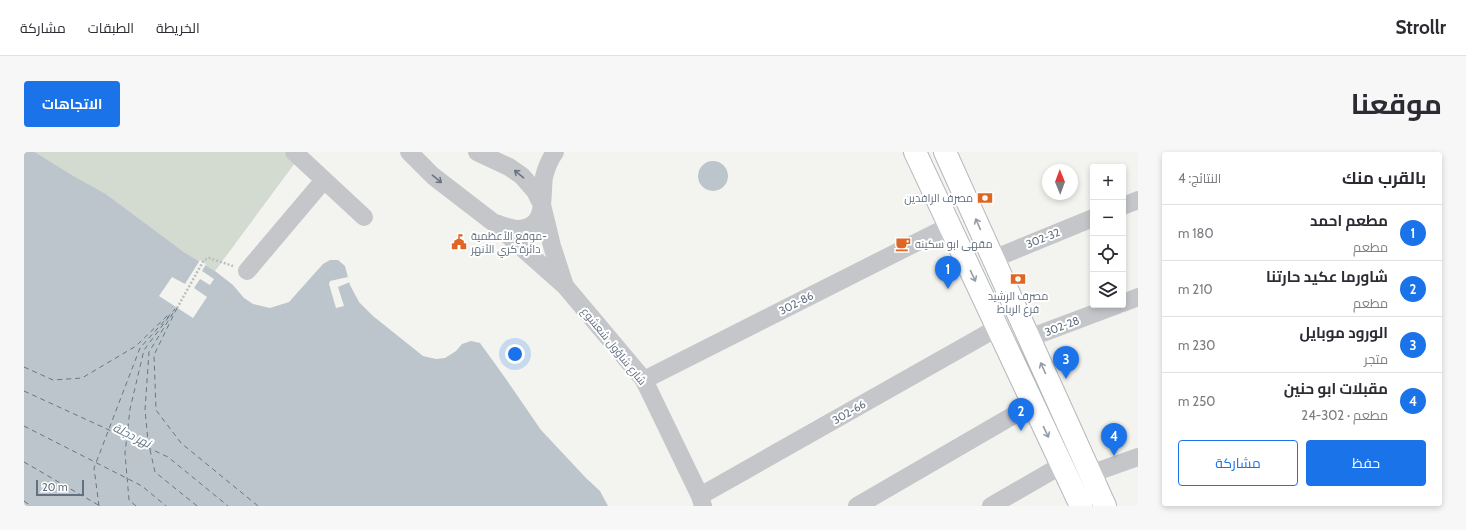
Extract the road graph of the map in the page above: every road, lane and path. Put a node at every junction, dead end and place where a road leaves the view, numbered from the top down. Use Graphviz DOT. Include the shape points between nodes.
graph roads {
  1 [pos="294,152"];
  2 [pos="409,152"];
  3 [pos="476,152"];
  4 [pos="555,152"];
  5 [pos="915,152"];
  6 [pos="945,152"];
  7 [pos="324,180"];
  8 [pos="1138,200"];
  9 [pos="542,205"];
  10 [pos="1126,205"];
  11 [pos="364,217"];
  12 [pos="1090,219"];
  13 [pos="494,223"];
  14 [pos="949,226"];
  15 [pos="993,259"];
  16 [pos="247,271"];
  17 [pos="565,286"];
  18 [pos="1138,297"];
  19 [pos="1126,302"];
  20 [pos="176,308"];
  21 [pos="1109,308"];
  22 [pos="997,328"];
  23 [pos="1029,338"];
  24 [pos="644,380"];
  25 [pos="1033,404"];
  26 [pos="1138,457"];
  27 [pos="1062,465"];
  28 [pos="1090,474"];
  29 [pos="702,501"];
  30 [pos="857,506"];
  31 [pos="991,506"];
  32 [pos="1081,506"];
  33 [pos="1105,506"];
  1 -- 7 [label="street"];
  2 -- 13 [label="street, one-way" via="433,176"];
  9 -- 3 [label="street, one-way" via="535,191 522,176"];
  4 -- 9 [label="street" via="544,177"];
  5 -- 14 [label="main road"];
  15 -- 6 [label="main road, one-way"];
  7 -- 11 [label="street"];
  7 -- 16 [label="street"];
  8 -- 10 [label="street"];
  9 -- 13 [label="street" via="538,219 526,228 518,229"];
  9 -- 17 [label="street, شارع شاؤول شعشوع"];
  12 -- 15 [label="street, 302-32"];
  13 -- 17 [label="street"];
  14 -- 22 [label="main road, one-way"];
  14 -- 24 [label="street, 302-86"];
  15 -- 23 [label="main road"];
  16 -- 20 [label="path" via="208,258 204,260"];
  17 -- 24 [label="street, شارع شاؤول شعشوع"];
  18 -- 19 [label="street"];
  21 -- 23 [label="street, 302-28"];
  22 -- 25 [label="main road"];
  22 -- 29 [label="street, 302-66"];
  28 -- 23 [label="main road, one-way"];
  24 -- 29 [label="street, شارع شاؤول شعشوع"];
  25 -- 27 [label="main road, one-way"];
  25 -- 30 [label="street"];
  26 -- 28 [label="street"];
  27 -- 31 [label="street"];
  27 -- 32 [label="main road"];
  28 -- 33 [label="main road"];
}
